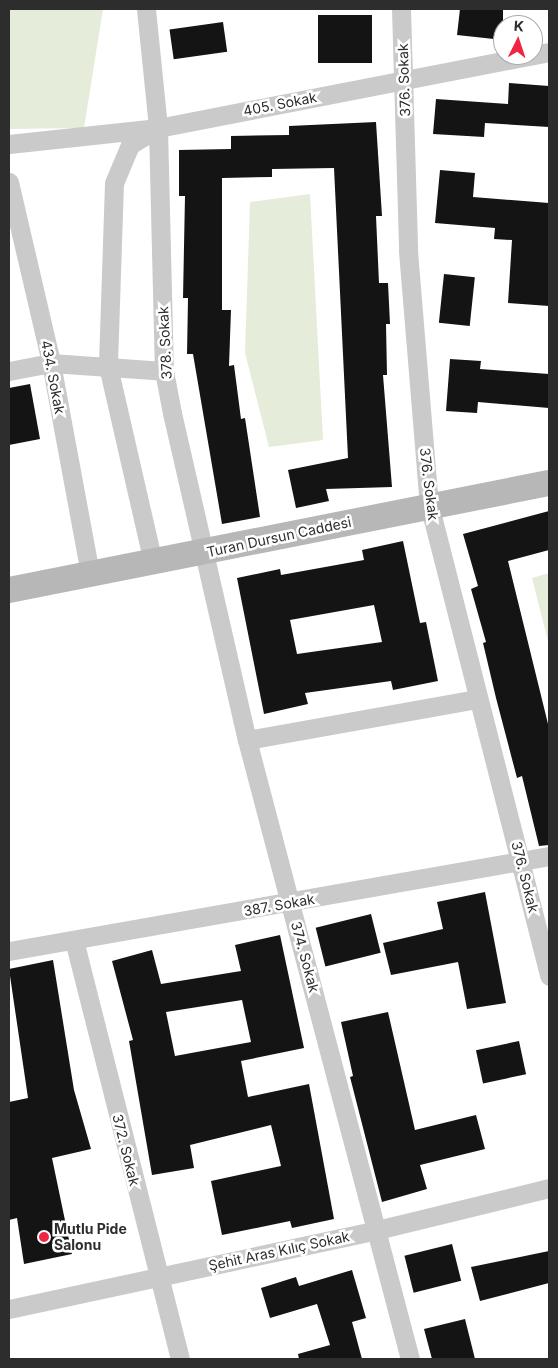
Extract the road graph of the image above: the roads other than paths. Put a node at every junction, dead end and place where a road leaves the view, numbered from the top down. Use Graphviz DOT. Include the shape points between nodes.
graph roads {
  1 [pos="146,9"];
  2 [pos="401,9"];
  3 [pos="549,52"];
  4 [pos="405,79"];
  5 [pos="158,128"];
  6 [pos="9,144"];
  7 [pos="9,182"];
  8 [pos="51,363"];
  9 [pos="108,366"];
  10 [pos="9,371"];
  11 [pos="164,371"];
  12 [pos="549,483"];
  13 [pos="429,504"];
  14 [pos="203,554"];
  15 [pos="153,563"];
  16 [pos="90,574"];
  17 [pos="9,590"];
  18 [pos="477,699"];
  19 [pos="247,740"];
  20 [pos="549,856"];
  21 [pos="521,861"];
  22 [pos="291,903"];
  23 [pos="74,940"];
  24 [pos="9,951"];
  25 [pos="549,976"];
  26 [pos="549,1188"];
  27 [pos="377,1230"];
  28 [pos="157,1277"];
  29 [pos="9,1309"];
  30 [pos="180,1359"];
  31 [pos="410,1359"];
  1 -- 5 [label="street, 378. Sokak"];
  2 -- 4 [label="street, 376. Sokak"];
  3 -- 4 [label="street, 405. Sokak"];
  4 -- 5 [label="street, 405. Sokak"];
  4 -- 13 [label="street, 376. Sokak" via="408,251"];
  5 -- 6 [label="street, 405. Sokak"];
  5 -- 9 [label="street" via="130,145 114,183"];
  5 -- 11 [label="street, 378. Sokak"];
  7 -- 8 [label="street, 434. Sokak"];
  8 -- 9 [label="street"];
  8 -- 10 [label="street"];
  8 -- 16 [label="street, 434. Sokak"];
  9 -- 11 [label="street"];
  9 -- 15 [label="street"];
  11 -- 14 [label="street, 378. Sokak"];
  12 -- 13 [label="street, Turan Dursun Caddesi"];
  13 -- 14 [label="street, Turan Dursun Caddesi"];
  13 -- 18 [label="street, 376. Sokak"];
  14 -- 15 [label="street, Turan Dursun Caddesi"];
  14 -- 19 [label="street, 374. Sokak"];
  15 -- 16 [label="street, Turan Dursun Caddesi"];
  16 -- 17 [label="street, Turan Dursun Caddesi"];
  18 -- 19 [label="street"];
  18 -- 21 [label="street, 376. Sokak"];
  19 -- 22 [label="street, 374. Sokak"];
  20 -- 21 [label="street, 387. Sokak"];
  21 -- 22 [label="street, 387. Sokak"];
  21 -- 25 [label="street, 376. Sokak"];
  22 -- 23 [label="street, 387. Sokak"];
  22 -- 27 [label="street, 374. Sokak"];
  23 -- 24 [label="street, 387. Sokak"];
  23 -- 28 [label="street, 372. Sokak"];
  26 -- 27 [label="street, Şehit Aras Kılıç Sokak"];
  27 -- 28 [label="street, Şehit Aras Kılıç Sokak"];
  27 -- 31 [label="street, 374. Sokak"];
  28 -- 29 [label="street, Şehit Aras Kılıç Sokak"];
  28 -- 30 [label="street, 372. Sokak"];
}
